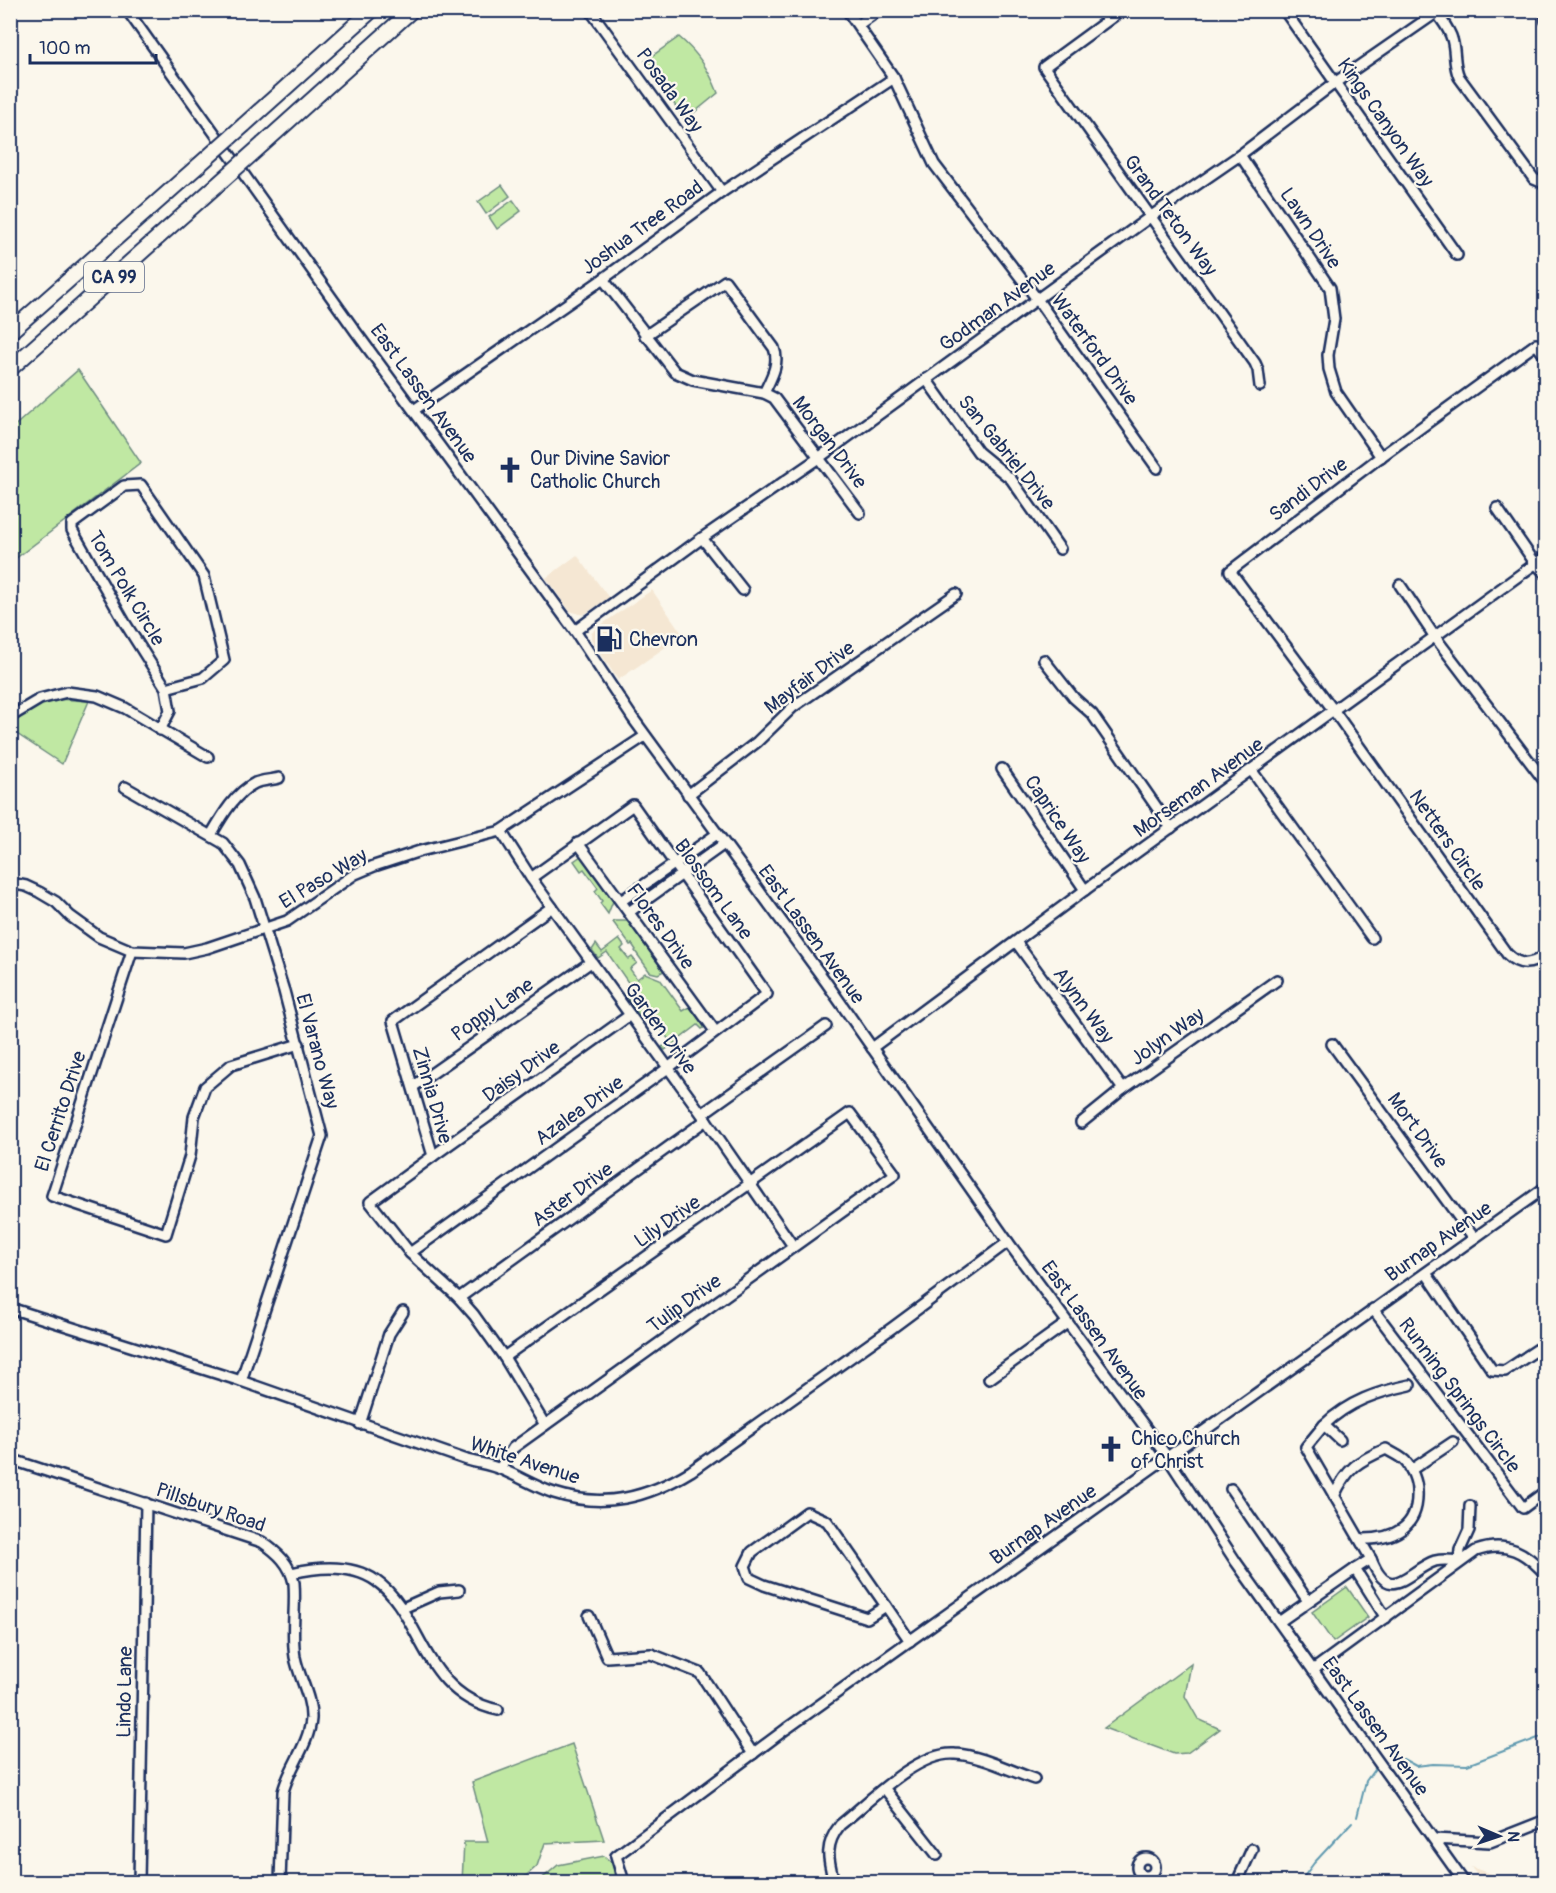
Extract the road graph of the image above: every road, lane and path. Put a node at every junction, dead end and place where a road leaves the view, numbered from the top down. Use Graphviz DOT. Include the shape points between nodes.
graph roads {
  1 [pos="127,10"];
  2 [pos="372,10"];
  3 [pos="412,10"];
  4 [pos="590,10"];
  5 [pos="847,10"];
  6 [pos="879,10"];
  7 [pos="1122,10"];
  8 [pos="1284,10"];
  9 [pos="1545,10"];
  10 [pos="1437,11"];
  11 [pos="1545,21"];
  12 [pos="858,25"];
  13 [pos="894,78"];
  14 [pos="1336,82"];
  15 [pos="1240,155"];
  16 [pos="1545,184"];
  17 [pos="722,192"];
  18 [pos="1150,217"];
  19 [pos="1457,255"];
  20 [pos="603,279"];
  21 [pos="1037,299"];
  22 [pos="10,332"];
  23 [pos="645,336"];
  24 [pos="1545,357"];
  25 [pos="10,369"];
  26 [pos="926,379"];
  27 [pos="1260,386"];
  28 [pos="764,393"];
  29 [pos="414,410"];
  30 [pos="1382,456"];
  31 [pos="820,457"];
  32 [pos="1157,468"];
  33 [pos="1497,508"];
  34 [pos="860,513"];
  35 [pos="702,538"];
  36 [pos="1060,549"];
  37 [pos="1545,556"];
  38 [pos="1535,563"];
  39 [pos="1545,574"];
  40 [pos="1400,585"];
  41 [pos="743,590"];
  42 [pos="956,594"];
  43 [pos="575,631"];
  44 [pos="1435,638"];
  45 [pos="1044,660"];
  46 [pos="166,688"];
  47 [pos="1334,711"];
  48 [pos="11,716"];
  49 [pos="160,730"];
  50 [pos="645,736"];
  51 [pos="208,757"];
  52 [pos="1002,769"];
  53 [pos="1252,771"];
  54 [pos="279,778"];
  55 [pos="1545,783"];
  56 [pos="125,788"];
  57 [pos="688,795"];
  58 [pos="1171,828"];
  59 [pos="501,831"];
  60 [pos="717,834"];
  61 [pos="211,835"];
  62 [pos="578,843"];
  63 [pos="724,844"];
  64 [pos="674,864"];
  65 [pos="682,874"];
  66 [pos="531,878"];
  67 [pos="10,883"];
  68 [pos="1085,890"];
  69 [pos="621,901"];
  70 [pos="552,907"];
  71 [pos="629,912"];
  72 [pos="265,930"];
  73 [pos="1372,938"];
  74 [pos="1016,942"];
  75 [pos="132,951"];
  76 [pos="1545,955"];
  77 [pos="591,962"];
  78 [pos="1277,980"];
  79 [pos="767,994"];
  80 [pos="630,1015"];
  81 [pos="826,1026"];
  82 [pos="715,1031"];
  83 [pos="299,1044"];
  84 [pos="1332,1044"];
  85 [pos="872,1048"];
  86 [pos="668,1068"];
  87 [pos="414,1086"];
  88 [pos="1123,1089"];
  89 [pos="704,1117"];
  90 [pos="1081,1124"];
  91 [pos="433,1156"];
  92 [pos="895,1174"];
  93 [pos="750,1185"];
  94 [pos="1545,1187"];
  95 [pos="1474,1238"];
  96 [pos="1008,1242"];
  97 [pos="793,1246"];
  98 [pos="410,1253"];
  99 [pos="1426,1273"];
  100 [pos="459,1298"];
  101 [pos="10,1308"];
  102 [pos="1373,1309"];
  103 [pos="403,1312"];
  104 [pos="1067,1323"];
  105 [pos="1545,1348"];
  106 [pos="504,1357"];
  107 [pos="989,1379"];
  108 [pos="241,1381"];
  109 [pos="1410,1385"];
  110 [pos="360,1424"];
  111 [pos="545,1425"];
  112 [pos="1324,1425"];
  113 [pos="1340,1440"];
  114 [pos="1453,1442"];
  115 [pos="1168,1458"];
  116 [pos="10,1459"];
  117 [pos="500,1468"];
  118 [pos="1411,1470"];
  119 [pos="1231,1489"];
  120 [pos="1545,1491"];
  121 [pos="1334,1496"];
  122 [pos="146,1503"];
  123 [pos="1470,1506"];
  124 [pos="1360,1539"];
  125 [pos="1371,1559"];
  126 [pos="1460,1561"];
  127 [pos="1355,1569"];
  128 [pos="292,1573"];
  129 [pos="1545,1575"];
  130 [pos="459,1590"];
  131 [pos="1308,1601"];
  132 [pos="886,1606"];
  133 [pos="403,1608"];
  134 [pos="589,1616"];
  135 [pos="1386,1618"];
  136 [pos="1278,1622"];
  137 [pos="910,1641"];
  138 [pos="1313,1670"];
  139 [pos="498,1710"];
  140 [pos="753,1754"];
  141 [pos="1034,1779"];
  142 [pos="885,1789"];
  143 [pos="1545,1820"];
  144 [pos="1434,1839"];
  145 [pos="1252,1849"];
  146 [pos="937,1856"];
  147 [pos="139,1882"];
  148 [pos="280,1882"];
  149 [pos="624,1882"];
  150 [pos="834,1882"];
  151 [pos="1237,1882"];
  152 [pos="1464,1882"];
  1 -- 29 [label="street, East Lassen Avenue"];
  2 -- 22 [label="highway, CA 99, bridge"];
  3 -- 25 [label="highway, CA 99, bridge"];
  4 -- 17 [label="street, Posada Way"];
  5 -- 12 [label="street, Waterford Drive"];
  6 -- 12 [label="street"];
  7 -- 18 [label="street, Grand Teton Way" via="1044,67"];
  8 -- 14 [label="street, Kings Canyon Way"];
  9 -- 11 [label="street"];
  10 -- 14 [label="street, Godman Avenue"];
  10 -- 16 [label="street" via="1453,41 1459,77 1534,179"];
  12 -- 13 [label="street, Waterford Drive"];
  13 -- 17 [label="street, Joshua Tree Road"];
  13 -- 21 [label="street, Waterford Drive" via="934,164"];
  14 -- 15 [label="street, Godman Avenue"];
  14 -- 19 [label="street, Kings Canyon Way"];
  15 -- 18 [label="street, Godman Avenue"];
  15 -- 30 [label="street, Lawn Drive" via="1330,288 1334,319 1328,355 1332,381"];
  17 -- 20 [label="street, Joshua Tree Road"];
  18 -- 21 [label="street, Godman Avenue"];
  18 -- 27 [label="street, Grand Teton Way" via="1255,363"];
  20 -- 23 [label="street, Morgan Drive"];
  20 -- 29 [label="street, Joshua Tree Road"];
  21 -- 26 [label="street, Godman Avenue"];
  21 -- 32 [label="street, Waterford Drive"];
  23 -- 28 [label="street, Morgan Drive" via="675,372 693,380"];
  23 -- 28 [label="street" via="725,281 774,348 776,366"];
  24 -- 30 [label="street, Sandi Drive" via="1536,344"];
  26 -- 31 [label="street, Godman Avenue"];
  26 -- 36 [label="street, San Gabriel Drive" via="978,452 1011,479"];
  28 -- 31 [label="street, Morgan Drive" via="774,398"];
  29 -- 43 [label="street, East Lassen Avenue"];
  30 -- 47 [label="street, Sandi Drive" via="1230,571"];
  31 -- 34 [label="street, Morgan Drive"];
  31 -- 35 [label="street, Godman Avenue"];
  33 -- 38 [label="street"];
  35 -- 41 [label="street"];
  35 -- 43 [label="street, Godman Avenue"];
  37 -- 38 [label="street, Morseman Avenue"];
  38 -- 39 [label="street"];
  38 -- 44 [label="street, Morseman Avenue"];
  40 -- 44 [label="street"];
  42 -- 57 [label="street, Mayfair Drive" via="793,707 757,742"];
  43 -- 50 [label="street, East Lassen Avenue"];
  44 -- 47 [label="street, Morseman Avenue"];
  44 -- 55 [label="street"];
  45 -- 58 [label="street" via="1092,714"];
  46 -- 46 [label="street, Tom Polk Circle" via="72,530 72,524 124,486 141,485 204,576 225,660 203,678"];
  46 -- 49 [label="street" via="170,711"];
  47 -- 53 [label="street, Morseman Avenue"];
  47 -- 76 [label="street, Netters Circle" via="1507,954 1524,964"];
  48 -- 49 [label="street" via="40,699 67,692 97,696"];
  49 -- 51 [label="street"];
  50 -- 57 [label="street, East Lassen Avenue"];
  50 -- 59 [label="street, El Paso Way"];
  52 -- 68 [label="street, Caprice Way"];
  53 -- 58 [label="street, Morseman Avenue"];
  53 -- 73 [label="street"];
  54 -- 61 [label="street" via="245,790"];
  56 -- 61 [label="street, El Varano Way"];
  57 -- 60 [label="street, East Lassen Avenue"];
  58 -- 68 [label="street, Morseman Avenue"];
  59 -- 66 [label="street, Garden Drive"];
  59 -- 72 [label="street, El Paso Way" via="374,866 355,874 287,921"];
  60 -- 63 [label="street, East Lassen Avenue"];
  60 -- 64 [label="street"];
  61 -- 72 [label="street, El Varano Way" via="232,851 240,865"];
  62 -- 64 [label="street, Blossom Lane" via="633,805"];
  62 -- 66 [label="street"];
  62 -- 69 [label="street, Flores Drive"];
  63 -- 65 [label="street"];
  63 -- 85 [label="street, East Lassen Avenue"];
  64 -- 65 [label="street, Blossom Lane"];
  64 -- 69 [label="street"];
  65 -- 71 [label="street"];
  65 -- 79 [label="street, Blossom Lane"];
  66 -- 70 [label="street, Garden Drive"];
  67 -- 75 [label="street, El Paso Way" via="39,892 99,937"];
  68 -- 74 [label="street, Morseman Avenue"];
  69 -- 71 [label="street, Flores Drive"];
  70 -- 77 [label="street, Garden Drive"];
  70 -- 87 [label="street, Zinnia Drive" via="393,1021"];
  71 -- 82 [label="street, Flores Drive"];
  72 -- 75 [label="street, El Paso Way" via="184,953"];
  72 -- 83 [label="street, El Varano Way"];
  74 -- 85 [label="street, Morseman Avenue"];
  74 -- 88 [label="street, Alynn Way"];
  75 -- 83 [label="street, El Cerrito Drive" via="52,1196 166,1234 190,1156 194,1117 206,1088 231,1065"];
  77 -- 80 [label="street, Garden Drive"];
  77 -- 87 [label="street, Poppy Lane"];
  78 -- 88 [label="street, Jolyn Way"];
  79 -- 82 [label="street, Azalea Drive"];
  80 -- 86 [label="street, Garden Drive"];
  80 -- 91 [label="street, Daisy Drive"];
  81 -- 89 [label="street, Aster Drive"];
  82 -- 86 [label="street, Azalea Drive"];
  83 -- 108 [label="street, El Varano Way" via="322,1136"];
  84 -- 95 [label="street, Mort Drive"];
  85 -- 96 [label="street, East Lassen Avenue"];
  86 -- 89 [label="street, Garden Drive"];
  86 -- 98 [label="street, Azalea Drive"];
  87 -- 91 [label="street, Zinnia Drive"];
  88 -- 90 [label="street, Jolyn Way"];
  89 -- 93 [label="street, Garden Drive"];
  89 -- 100 [label="street, Aster Drive"];
  91 -- 98 [label="street, Zinnia Drive" via="370,1202"];
  92 -- 93 [label="street, Lily Drive" via="850,1113"];
  92 -- 97 [label="street, Tulip Drive"];
  93 -- 97 [label="street, Garden Drive"];
  93 -- 106 [label="street, Lily Drive"];
  94 -- 95 [label="street, Burnap Avenue"];
  95 -- 99 [label="street, Burnap Avenue"];
  96 -- 104 [label="street, East Lassen Avenue"];
  96 -- 117 [label="street, White Avenue" via="662,1488 640,1496 601,1501 556,1493"];
  97 -- 111 [label="street, Tulip Drive"];
  98 -- 100 [label="street, Zinnia Drive"];
  99 -- 102 [label="street, Burnap Avenue"];
  99 -- 105 [label="street, Running Springs Circle" via="1492,1370 1505,1371"];
  100 -- 106 [label="street, Zinnia Drive"];
  101 -- 108 [label="street, White Avenue"];
  102 -- 115 [label="street, Burnap Avenue"];
  102 -- 120 [label="street, Running Springs Circle" via="1523,1508"];
  103 -- 110 [label="street" via="389,1334"];
  104 -- 107 [label="street"];
  104 -- 115 [label="street, East Lassen Avenue"];
  106 -- 111 [label="street, Zinnia Drive"];
  108 -- 110 [label="street, White Avenue"];
  109 -- 112 [label="street" via="1360,1400"];
  110 -- 117 [label="street, White Avenue"];
  111 -- 117 [label="street, Tulip Drive" via="513,1448"];
  112 -- 113 [label="street"];
  112 -- 121 [label="street" via="1306,1447"];
  114 -- 118 [label="street"];
  115 -- 136 [label="street, East Lassen Avenue"];
  115 -- 137 [label="street, Burnap Avenue"];
  116 -- 122 [label="street, Pillsbury Road"];
  118 -- 121 [label="street" via="1407,1462 1386,1449 1363,1459 1342,1478"];
  118 -- 124 [label="street" via="1417,1484 1418,1506 1410,1525 1374,1539"];
  119 -- 131 [label="street"];
  121 -- 124 [label="street"];
  122 -- 128 [label="street, Pillsbury Road" via="262,1542 285,1561"];
  122 -- 147 [label="street, Lindo Lane"];
  123 -- 126 [label="street" via="1469,1530 1460,1550"];
  124 -- 125 [label="street"];
  125 -- 126 [label="street" via="1377,1574 1397,1582 1434,1562"];
  125 -- 127 [label="street"];
  126 -- 129 [label="street" via="1485,1548 1503,1545 1531,1560"];
  126 -- 135 [label="street"];
  127 -- 131 [label="street"];
  127 -- 135 [label="street"];
  128 -- 133 [label="street" via="324,1567 354,1570 383,1585"];
  128 -- 148 [label="street" via="295,1656 309,1698 311,1720 283,1792"];
  130 -- 133 [label="street" via="439,1592"];
  131 -- 136 [label="street"];
  132 -- 132 [label="street" via="827,1521 807,1512 752,1552 745,1566 749,1578 764,1585 867,1618"];
  132 -- 137 [label="street"];
  133 -- 139 [label="street" via="443,1678 467,1699"];
  134 -- 140 [label="street" via="606,1657 651,1654 700,1673"];
  135 -- 138 [label="street"];
  136 -- 138 [label="street, East Lassen Avenue"];
  137 -- 140 [label="street, Burnap Avenue"];
  138 -- 144 [label="street, East Lassen Avenue"];
  140 -- 149 [label="street, Burnap Avenue" via="616,1856"];
  141 -- 142 [label="street" via="974,1757 940,1754 913,1766"];
  142 -- 146 [label="street"];
  142 -- 150 [label="street" via="832,1835 828,1855"];
  143 -- 144 [label="street" via="1490,1842"];
  144 -- 152 [label="street, East Lassen Avenue"];
  145 -- 151 [label="street"];
}
